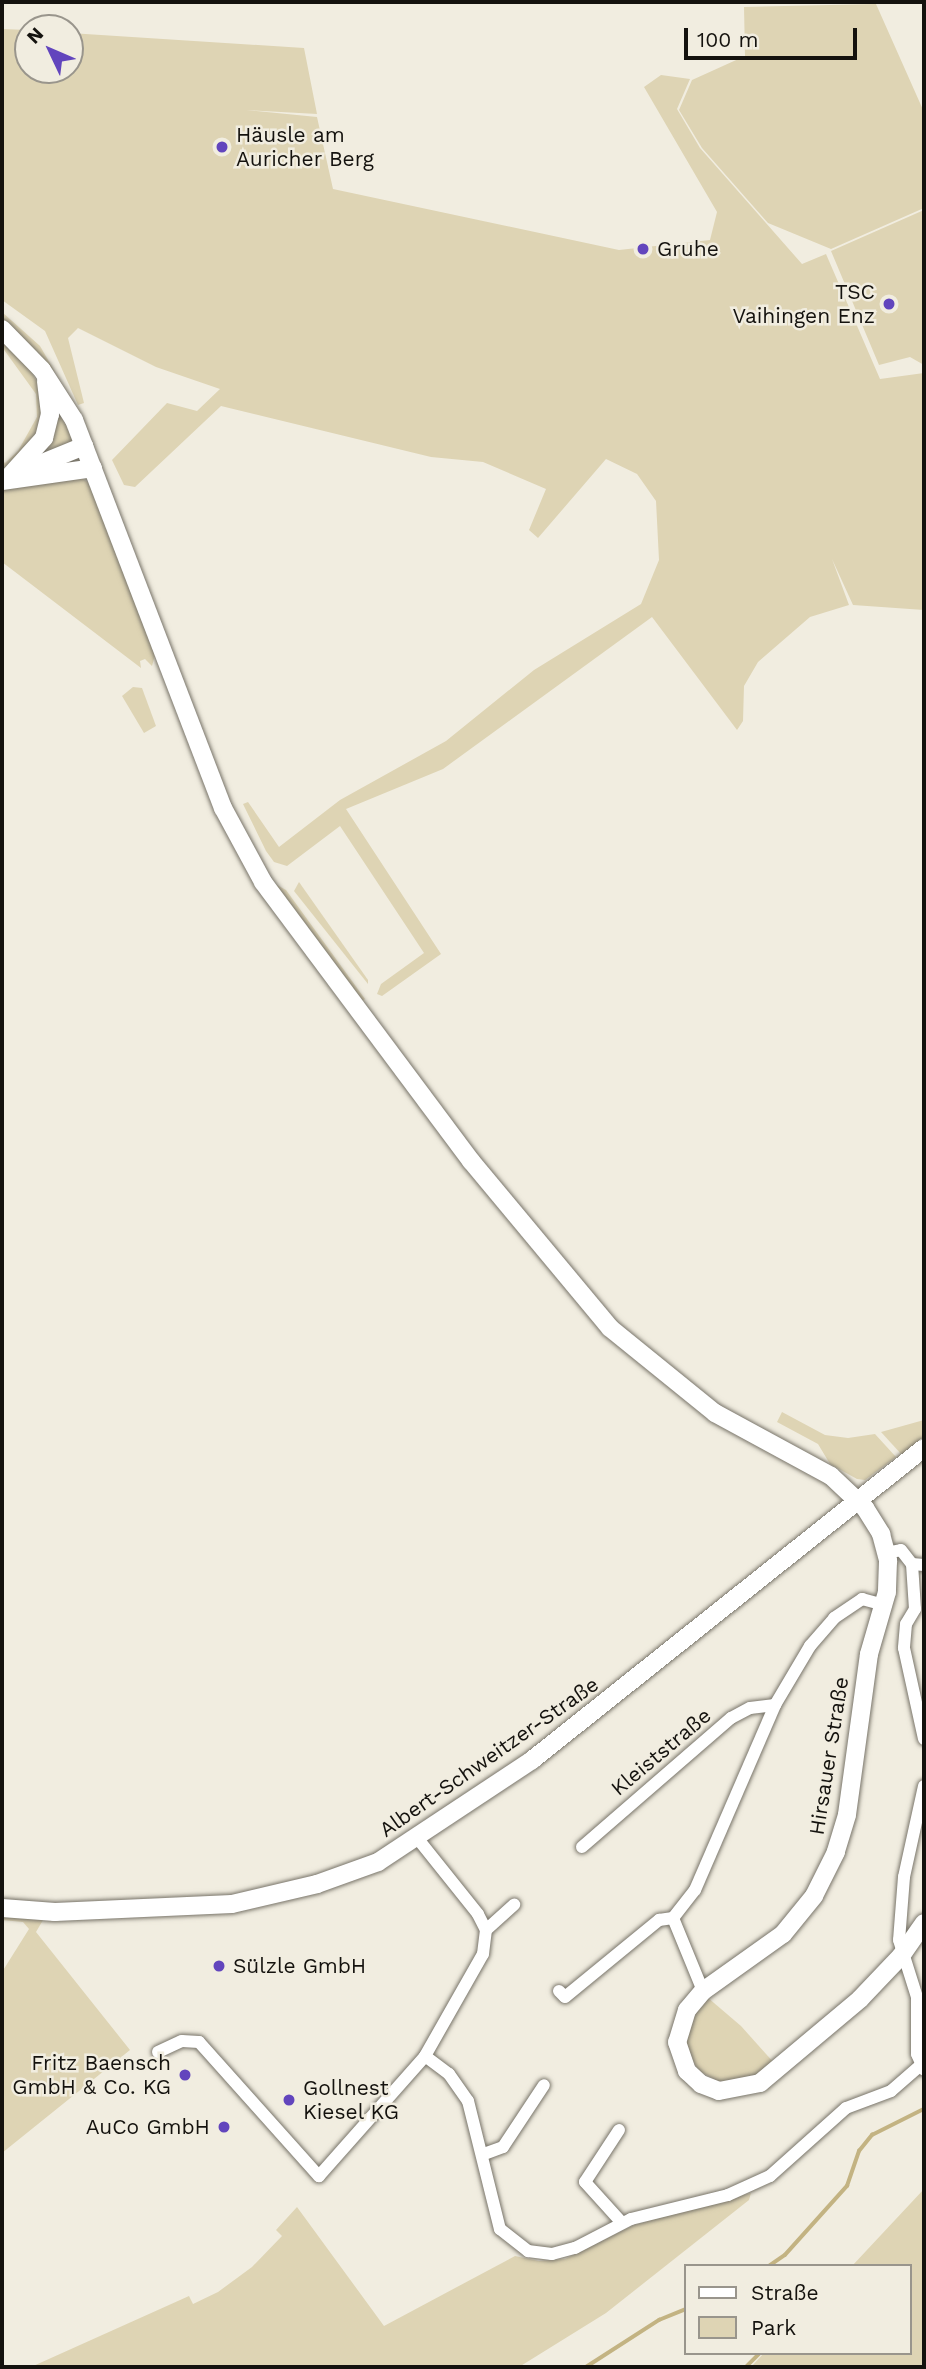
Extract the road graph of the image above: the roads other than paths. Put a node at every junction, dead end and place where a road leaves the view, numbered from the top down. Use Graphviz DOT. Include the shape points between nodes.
graph roads {
  1 [pos="2,329"];
  2 [pos="42,370"];
  3 [pos="84,446"];
  4 [pos="93,468"];
  5 [pos="4,480"];
  6 [pos="924,1448"];
  7 [pos="858,1499"];
  8 [pos="886,1553"];
  9 [pos="918,1565"];
  10 [pos="884,1605"];
  11 [pos="920,1612"];
  12 [pos="775,1705"];
  13 [pos="924,1739"];
  14 [pos="924,1786"];
  15 [pos="418,1839"];
  16 [pos="582,1847"];
  17 [pos="514,1905"];
  18 [pos="2,1908"];
  19 [pos="673,1918"];
  20 [pos="924,1923"];
  21 [pos="486,1930"];
  22 [pos="901,1956"];
  23 [pos="703,1991"];
  24 [pos="559,1992"];
  25 [pos="158,2052"];
  26 [pos="425,2056"];
  27 [pos="922,2068"];
  28 [pos="544,2085"];
  29 [pos="619,2130"];
  30 [pos="484,2154"];
  31 [pos="622,2223"];
  1 -- 2 [label="main road, Hirsauer Straße"];
  2 -- 3 [label="main road, Hirsauer Straße" via="74,420"];
  2 -- 5 [label="main road" via="50,403 47,430 36,451"];
  3 -- 4 [label="main road, Hirsauer Straße"];
  3 -- 5 [label="main road"];
  4 -- 5 [label="main road"];
  4 -- 7 [label="main road, Hirsauer Straße" via="233,833 263,882 359,1012 471,1161 610,1328 715,1413 822,1470"];
  6 -- 7 [label="main road, Albert-Schweitzer-Straße"];
  7 -- 8 [label="main road, Hirsauer Straße" via="876,1525"];
  7 -- 15 [label="main road, Albert-Schweitzer-Straße" via="584,1719"];
  8 -- 9 [label="street" via="901,1549"];
  8 -- 10 [label="main road, Hirsauer Straße"];
  9 -- 11 [label="street"];
  10 -- 12 [label="street" via="862,1599 834,1618 810,1646"];
  10 -- 23 [label="main road, Hirsauer Straße" via="858,1712 847,1815 830,1866 814,1896 783,1934"];
  11 -- 13 [label="street" via="906,1624 904,1648"];
  12 -- 16 [label="street, Kleiststraße" via="750,1708 731,1718"];
  12 -- 19 [label="street" via="695,1890"];
  14 -- 22 [label="street" via="904,1877"];
  15 -- 18 [label="main road, Albert-Schweitzer-Straße" via="341,1877 258,1899 83,1911"];
  15 -- 21 [label="street"];
  17 -- 21 [label="street"];
  19 -- 23 [label="street"];
  19 -- 24 [label="street" via="659,1920 565,1997"];
  20 -- 22 [label="main road, Hirsauer Straße"];
  21 -- 26 [label="street" via="477,1969"];
  22 -- 23 [label="main road, Hirsauer Straße" via="828,2030 775,2074 732,2092 701,2084 687,2071 678,2052 682,2017"];
  22 -- 27 [label="street" via="917,1997"];
  25 -- 26 [label="street" via="182,2041 199,2042 319,2176"];
  26 -- 30 [label="street" via="449,2074 468,2101"];
  27 -- 31 [label="street" via="891,2091 846,2108 770,2176 728,2195"];
  28 -- 30 [label="street" via="503,2147"];
  29 -- 31 [label="street" via="585,2182"];
  30 -- 31 [label="street" via="495,2218 508,2238 528,2251 563,2252"];
}
